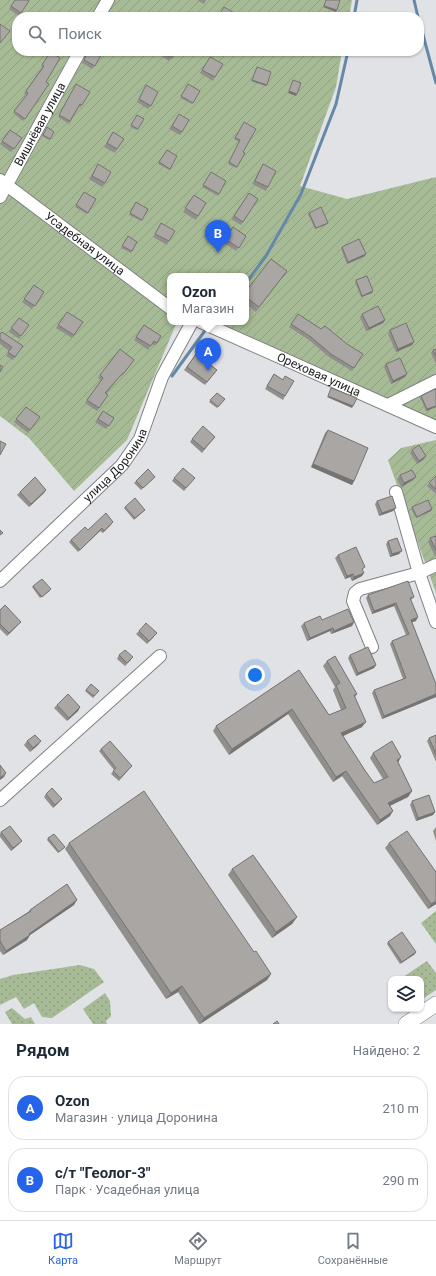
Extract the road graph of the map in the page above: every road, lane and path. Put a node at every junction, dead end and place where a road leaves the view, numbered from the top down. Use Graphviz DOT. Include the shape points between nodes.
graph roads {
  1 [pos="108,0"];
  2 [pos="101,12"];
  3 [pos="77,56"];
  4 [pos="4,183"];
  5 [pos="0,197"];
  6 [pos="167,306"];
  7 [pos="190,325"];
  8 [pos="208,325"];
  9 [pos="436,381"];
  10 [pos="388,405"];
  11 [pos="436,427"];
  12 [pos="396,492"];
  13 [pos="436,565"];
  14 [pos="419,573"];
  15 [pos="0,582"];
  16 [pos="436,622"];
  17 [pos="372,647"];
  18 [pos="160,656"];
  19 [pos="0,800"];
  20 [pos="436,1004"];
  21 [pos="406,1024"];
  1 -- 2 [label="street"];
  3 -- 4 [label="street, Вишнёвая улица"];
  4 -- 5 [label="street, Вишнёвая улица"];
  4 -- 6 [label="street, Усадебная улица"];
  7 -- 15 [label="street, улица Доронина" via="162,377 140,439 122,465"];
  8 -- 10 [label="street, Ореховая улица"];
  9 -- 10 [label="street"];
  10 -- 11 [label="street, Ореховая улица"];
  12 -- 14 [label="street"];
  13 -- 14 [label="street"];
  14 -- 16 [label="street"];
  14 -- 17 [label="street" via="360,589 355,593 353,601"];
  18 -- 19 [label="street"];
  20 -- 21 [label="main road"];
}
